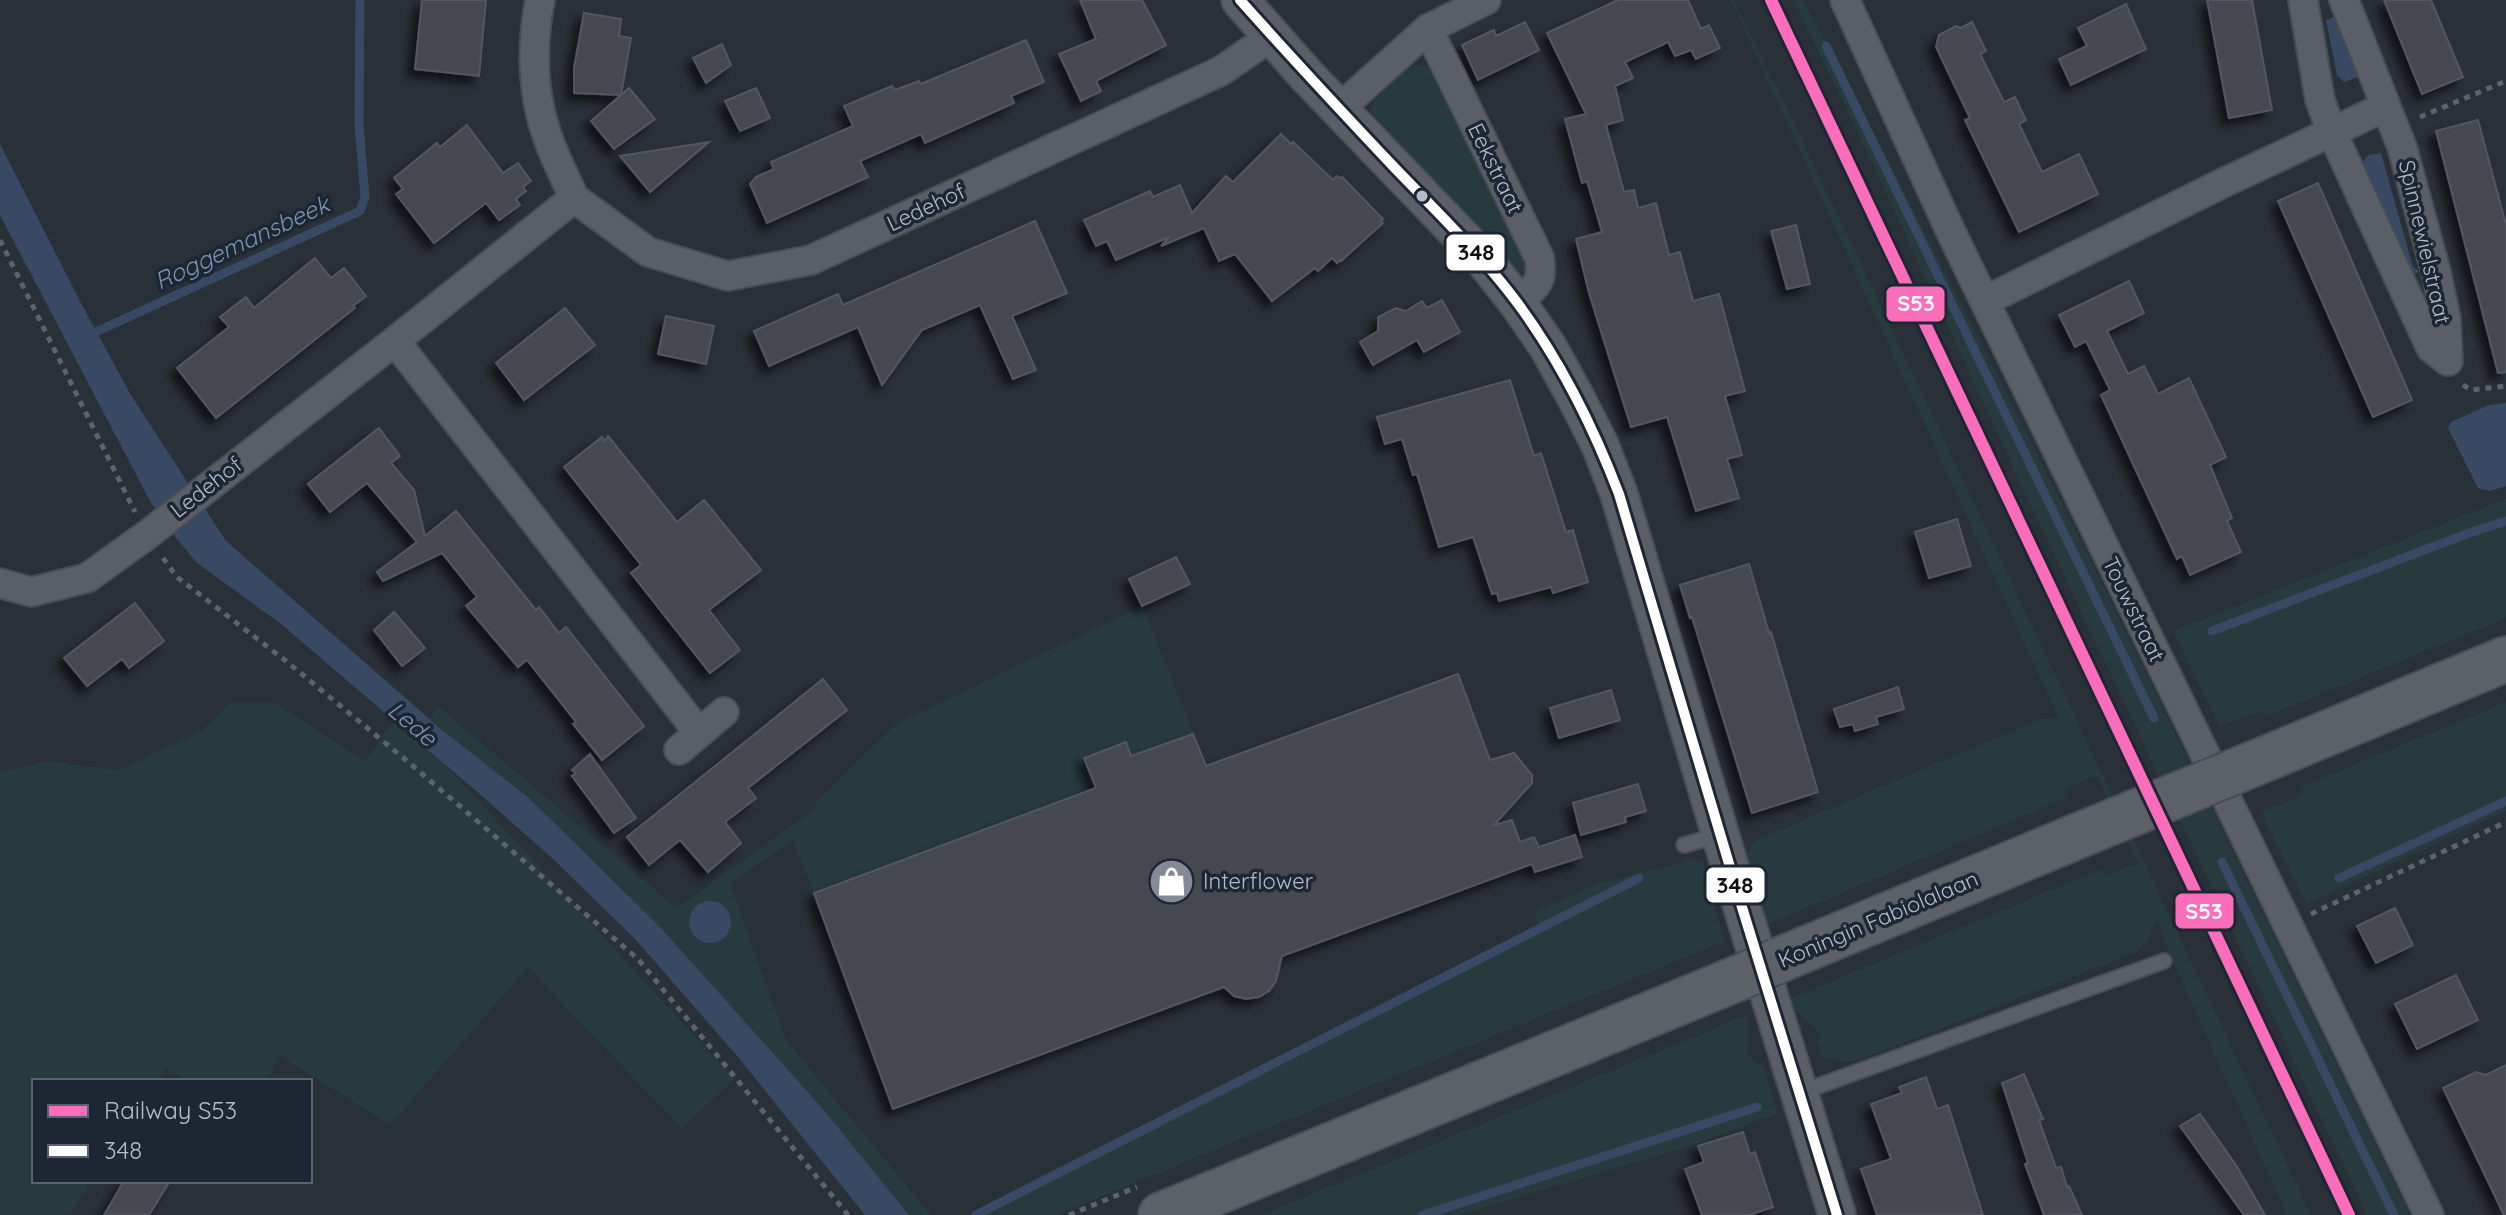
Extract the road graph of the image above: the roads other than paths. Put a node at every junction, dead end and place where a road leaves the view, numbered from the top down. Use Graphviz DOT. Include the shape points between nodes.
graph roads {
  1 [pos="540,0"];
  2 [pos="1240,0"];
  3 [pos="1486,0"];
  4 [pos="1845,0"];
  5 [pos="2303,0"];
  6 [pos="2344,0"];
  7 [pos="1428,29"];
  8 [pos="1272,34"];
  9 [pos="1340,108"];
  10 [pos="2389,117"];
  11 [pos="2331,130"];
  12 [pos="574,198"];
  13 [pos="1985,301"];
  14 [pos="1517,302"];
  15 [pos="395,341"];
  16 [pos="0,583"];
  17 [pos="2506,659"];
  18 [pos="724,712"];
  19 [pos="1720,835"];
  20 [pos="1684,845"];
  21 [pos="2164,961"];
  22 [pos="1799,1093"];
  23 [pos="1161,1215"];
  24 [pos="1837,1215"];
  25 [pos="2429,1215"];
  1 -- 12 [label="street, Ledehof" via="534,83 548,140"];
  2 -- 8 [label="street"];
  3 -- 7 [label="street"];
  4 -- 13 [label="street, Touwstraat"];
  5 -- 11 [label="street, Spinnewielstraat" via="2320,100"];
  6 -- 10 [label="street, Spinnewielstraat"];
  7 -- 9 [label="street"];
  7 -- 14 [label="street, Eekstraat" via="1539,257 1538,284"];
  8 -- 9 [label="street"];
  8 -- 12 [label="street, Ledehof" via="1221,71 811,260 728,276 648,252"];
  9 -- 14 [label="street"];
  10 -- 11 [label="street"];
  10 -- 11 [label="street, Spinnewielstraat" via="2436,272 2448,361 2431,348"];
  11 -- 13 [label="street"];
  12 -- 15 [label="street, Ledehof"];
  13 -- 25 [label="street, Touwstraat"];
  14 -- 19 [label="street" via="1575,396 1619,494"];
  15 -- 16 [label="street, Ledehof" via="87,578 31,592"];
  15 -- 18 [label="street" via="689,742"];
  17 -- 23 [label="main road, Koningin Fabiolalaan, bridge"];
  19 -- 20 [label="lane"];
  19 -- 22 [label="street"];
  21 -- 22 [label="lane"];
  22 -- 24 [label="street"];
}
